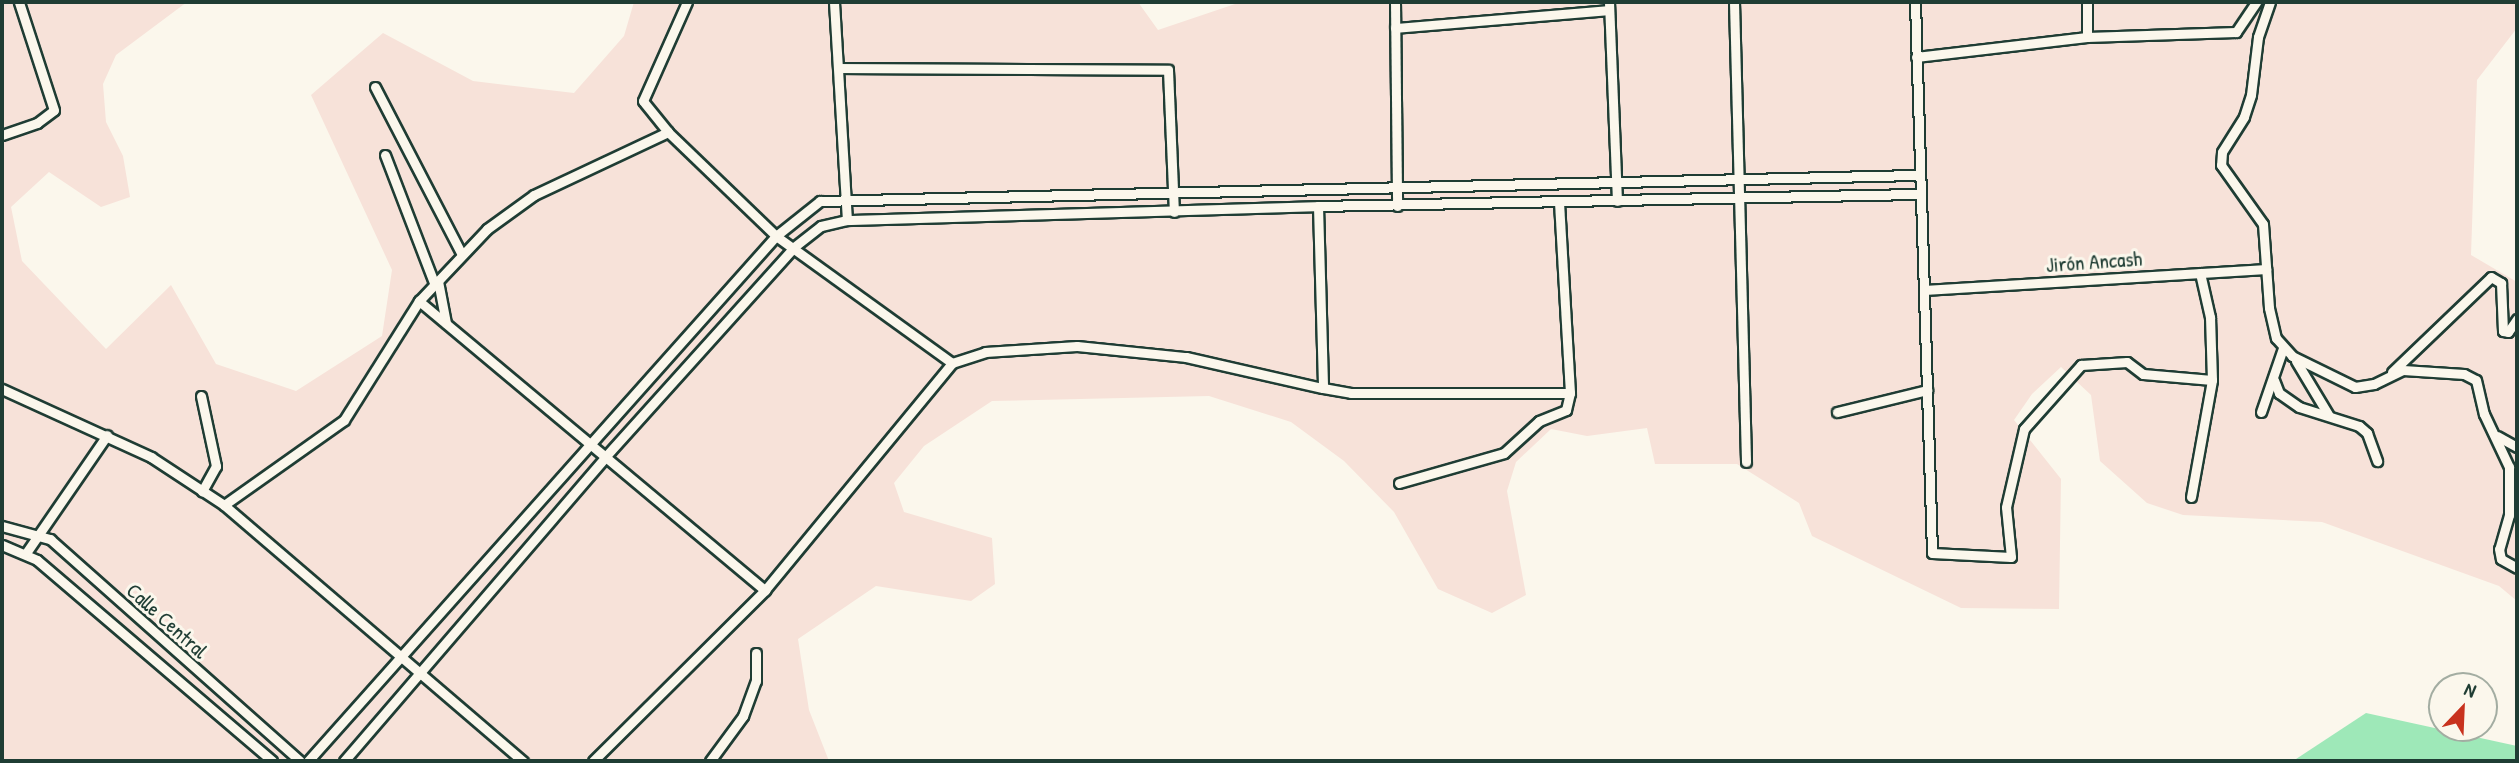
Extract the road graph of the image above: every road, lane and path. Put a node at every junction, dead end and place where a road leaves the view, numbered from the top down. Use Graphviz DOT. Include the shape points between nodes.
graph roads {
  1 [pos="19,2"];
  2 [pos="687,2"];
  3 [pos="834,2"];
  4 [pos="1395,2"];
  5 [pos="1734,2"];
  6 [pos="1915,2"];
  7 [pos="2087,2"];
  8 [pos="2256,2"];
  9 [pos="2270,2"];
  10 [pos="1609,6"];
  11 [pos="1395,27"];
  12 [pos="2087,37"];
  13 [pos="1916,57"];
  14 [pos="840,68"];
  15 [pos="375,87"];
  16 [pos="668,132"];
  17 [pos="2,135"];
  18 [pos="385,155"];
  19 [pos="1917,176"];
  20 [pos="1737,180"];
  21 [pos="1616,183"];
  22 [pos="1396,187"];
  23 [pos="1172,194"];
  24 [pos="1918,194"];
  25 [pos="1737,198"];
  26 [pos="846,201"];
  27 [pos="1617,201"];
  28 [pos="1559,203"];
  29 [pos="1318,206"];
  30 [pos="1397,206"];
  31 [pos="1174,212"];
  32 [pos="847,220"];
  33 [pos="776,236"];
  34 [pos="794,247"];
  35 [pos="462,256"];
  36 [pos="2266,269"];
  37 [pos="2200,273"];
  38 [pos="436,283"];
  39 [pos="1924,290"];
  40 [pos="419,301"];
  41 [pos="2517,320"];
  42 [pos="446,323"];
  43 [pos="2283,348"];
  44 [pos="2292,356"];
  45 [pos="952,363"];
  46 [pos="2392,372"];
  47 [pos="2212,380"];
  48 [pos="2274,380"];
  49 [pos="1323,388"];
  50 [pos="2,389"];
  51 [pos="1927,390"];
  52 [pos="1570,394"];
  53 [pos="201,396"];
  54 [pos="1838,411"];
  55 [pos="2261,412"];
  56 [pos="2329,416"];
  57 [pos="107,435"];
  58 [pos="2496,435"];
  59 [pos="592,446"];
  60 [pos="2517,447"];
  61 [pos="606,456"];
  62 [pos="2377,461"];
  63 [pos="1746,462"];
  64 [pos="1399,484"];
  65 [pos="202,491"];
  66 [pos="2191,497"];
  67 [pos="224,506"];
  68 [pos="2,526"];
  69 [pos="38,533"];
  70 [pos="2,545"];
  71 [pos="26,553"];
  72 [pos="2517,568"];
  73 [pos="765,590"];
  74 [pos="756,653"];
  75 [pos="400,660"];
  76 [pos="418,676"];
  77 [pos="219,691"];
  78 [pos="208,704"];
  79 [pos="272,761"];
  80 [pos="300,761"];
  81 [pos="308,761"];
  82 [pos="344,761"];
  83 [pos="523,761"];
  84 [pos="593,761"];
  85 [pos="709,761"];
  1 -- 17 [label="street" via="54,110 37,123"];
  2 -- 16 [label="street" via="643,101"];
  3 -- 14 [label="street"];
  4 -- 11 [label="street"];
  5 -- 20 [label="street"];
  6 -- 13 [label="street"];
  7 -- 12 [label="street"];
  8 -- 12 [label="street" via="2236,32"];
  9 -- 36 [label="street" via="2258,37 2251,96 2222,152 2221,165 2263,223"];
  10 -- 11 [label="street"];
  10 -- 21 [label="street"];
  11 -- 22 [label="street"];
  12 -- 13 [label="street"];
  13 -- 19 [label="street"];
  14 -- 23 [label="street" via="1168,70"];
  14 -- 26 [label="street"];
  15 -- 35 [label="street"];
  16 -- 33 [label="street"];
  16 -- 35 [label="street" via="534,195 487,229"];
  18 -- 38 [label="street"];
  19 -- 20 [label="street"];
  19 -- 24 [label="street"];
  20 -- 21 [label="street"];
  20 -- 25 [label="street"];
  21 -- 22 [label="street"];
  21 -- 27 [label="street"];
  22 -- 23 [label="street"];
  22 -- 30 [label="street"];
  23 -- 26 [label="street"];
  23 -- 31 [label="street"];
  24 -- 25 [label="street"];
  24 -- 39 [label="street"];
  25 -- 27 [label="street"];
  25 -- 63 [label="street"];
  26 -- 32 [label="street"];
  26 -- 33 [label="street" via="809,205"];
  27 -- 28 [label="street"];
  28 -- 30 [label="street"];
  28 -- 52 [label="street"];
  29 -- 30 [label="street"];
  29 -- 31 [label="street"];
  29 -- 49 [label="street"];
  31 -- 32 [label="street"];
  32 -- 34 [label="street" via="821,226"];
  33 -- 34 [label="street"];
  33 -- 59 [label="street"];
  34 -- 45 [label="street"];
  34 -- 61 [label="street"];
  35 -- 38 [label="street"];
  36 -- 37 [label="street, Jirón Ancash"];
  36 -- 43 [label="street" via="2273,329"];
  37 -- 39 [label="street, Jirón Ancash"];
  37 -- 47 [label="street" via="2210,317"];
  38 -- 40 [label="street"];
  38 -- 42 [label="street"];
  39 -- 51 [label="street"];
  40 -- 42 [label="street"];
  40 -- 67 [label="street" via="344,420"];
  41 -- 46 [label="street" via="2508,332 2503,331 2501,283 2491,277"];
  42 -- 59 [label="street"];
  43 -- 44 [label="street"];
  43 -- 48 [label="street"];
  44 -- 46 [label="street" via="2355,387 2374,384"];
  44 -- 56 [label="street"];
  45 -- 49 [label="street" via="985,352 1077,346 1186,356"];
  45 -- 73 [label="street"];
  46 -- 58 [label="street" via="2421,370 2472,377"];
  47 -- 51 [label="street" via="2143,374 2127,362 2081,365 2024,429 2006,508 2012,551 2006,559 1936,555 1930,550"];
  47 -- 66 [label="street"];
  48 -- 55 [label="street"];
  48 -- 56 [label="street" via="2287,400"];
  49 -- 52 [label="street" via="1351,393"];
  50 -- 57 [label="street"];
  51 -- 54 [label="street"];
  52 -- 64 [label="street" via="1566,410 1539,421 1504,453"];
  53 -- 65 [label="street" via="216,466"];
  56 -- 62 [label="street" via="2367,433"];
  57 -- 65 [label="street"];
  57 -- 69 [label="street"];
  58 -- 60 [label="street"];
  58 -- 72 [label="street" via="2506,457 2510,486 2509,515 2499,548 2501,558"];
  59 -- 61 [label="street"];
  59 -- 75 [label="street"];
  61 -- 73 [label="street"];
  61 -- 76 [label="street"];
  65 -- 67 [label="street"];
  67 -- 75 [label="street"];
  68 -- 69 [label="street"];
  69 -- 71 [label="street"];
  69 -- 77 [label="street, Calle Central"];
  70 -- 71 [label="street, Calle Central"];
  71 -- 78 [label="street, Calle Central"];
  73 -- 84 [label="street"];
  74 -- 85 [label="street" via="756,681 743,716"];
  75 -- 76 [label="street"];
  75 -- 81 [label="street"];
  76 -- 82 [label="street"];
  76 -- 83 [label="street"];
  77 -- 78 [label="street"];
  77 -- 80 [label="street, Calle Central"];
  78 -- 79 [label="street, Calle Central"];
}
